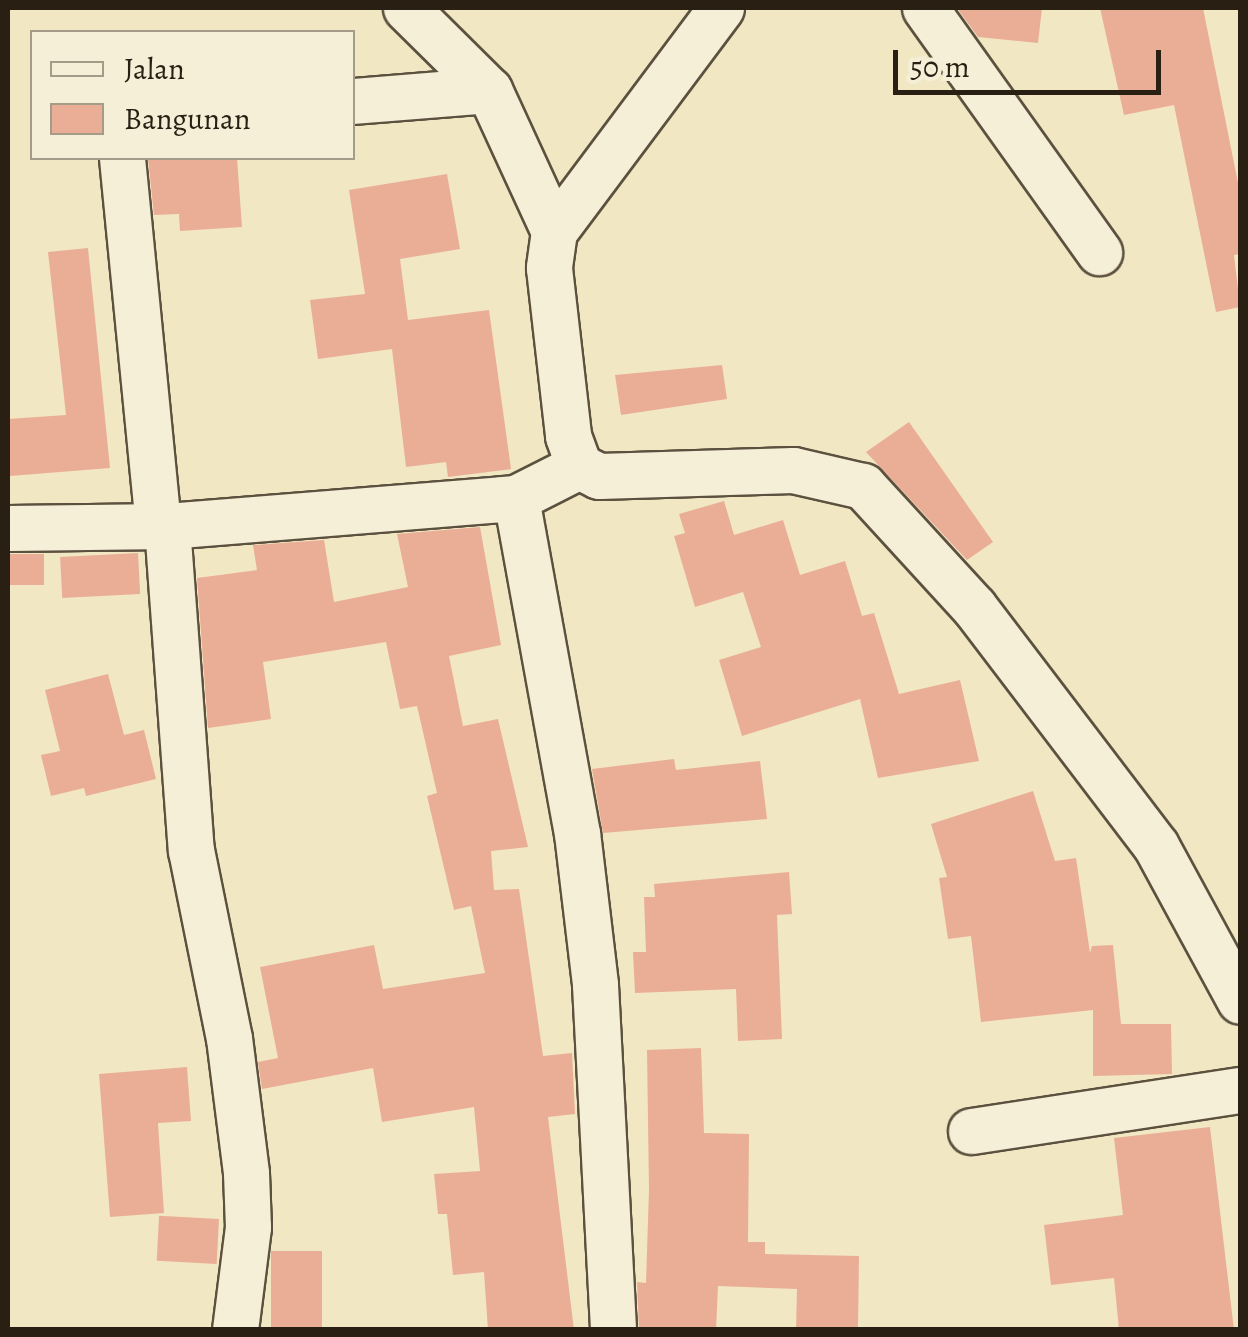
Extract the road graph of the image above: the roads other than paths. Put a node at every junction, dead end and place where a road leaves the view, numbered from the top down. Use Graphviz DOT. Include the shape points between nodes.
graph roads {
  1 [pos="406,8"];
  2 [pos="721,8"];
  3 [pos="925,8"];
  4 [pos="488,90"];
  5 [pos="355,101"];
  6 [pos="122,160"];
  7 [pos="554,231"];
  8 [pos="1099,252"];
  9 [pos="579,466"];
  10 [pos="516,498"];
  11 [pos="162,526"];
  12 [pos="8,528"];
  13 [pos="1240,1002"];
  14 [pos="1240,1090"];
  15 [pos="972,1131"];
  16 [pos="236,1330"];
  17 [pos="613,1330"];
  1 -- 4 [label="street"];
  2 -- 7 [label="street"];
  3 -- 8 [label="street"];
  4 -- 5 [label="street"];
  4 -- 7 [label="street"];
  6 -- 11 [label="street"];
  7 -- 9 [label="street" via="551,286 568,436"];
  9 -- 10 [label="street"];
  9 -- 13 [label="street" via="598,476 793,470 863,486 974,607 1156,846"];
  10 -- 11 [label="street"];
  10 -- 17 [label="street" via="584,890 602,1080"];
  11 -- 12 [label="street"];
  11 -- 16 [label="street" via="191,850 228,1038 246,1174 248,1227"];
  14 -- 15 [label="street"];
}
